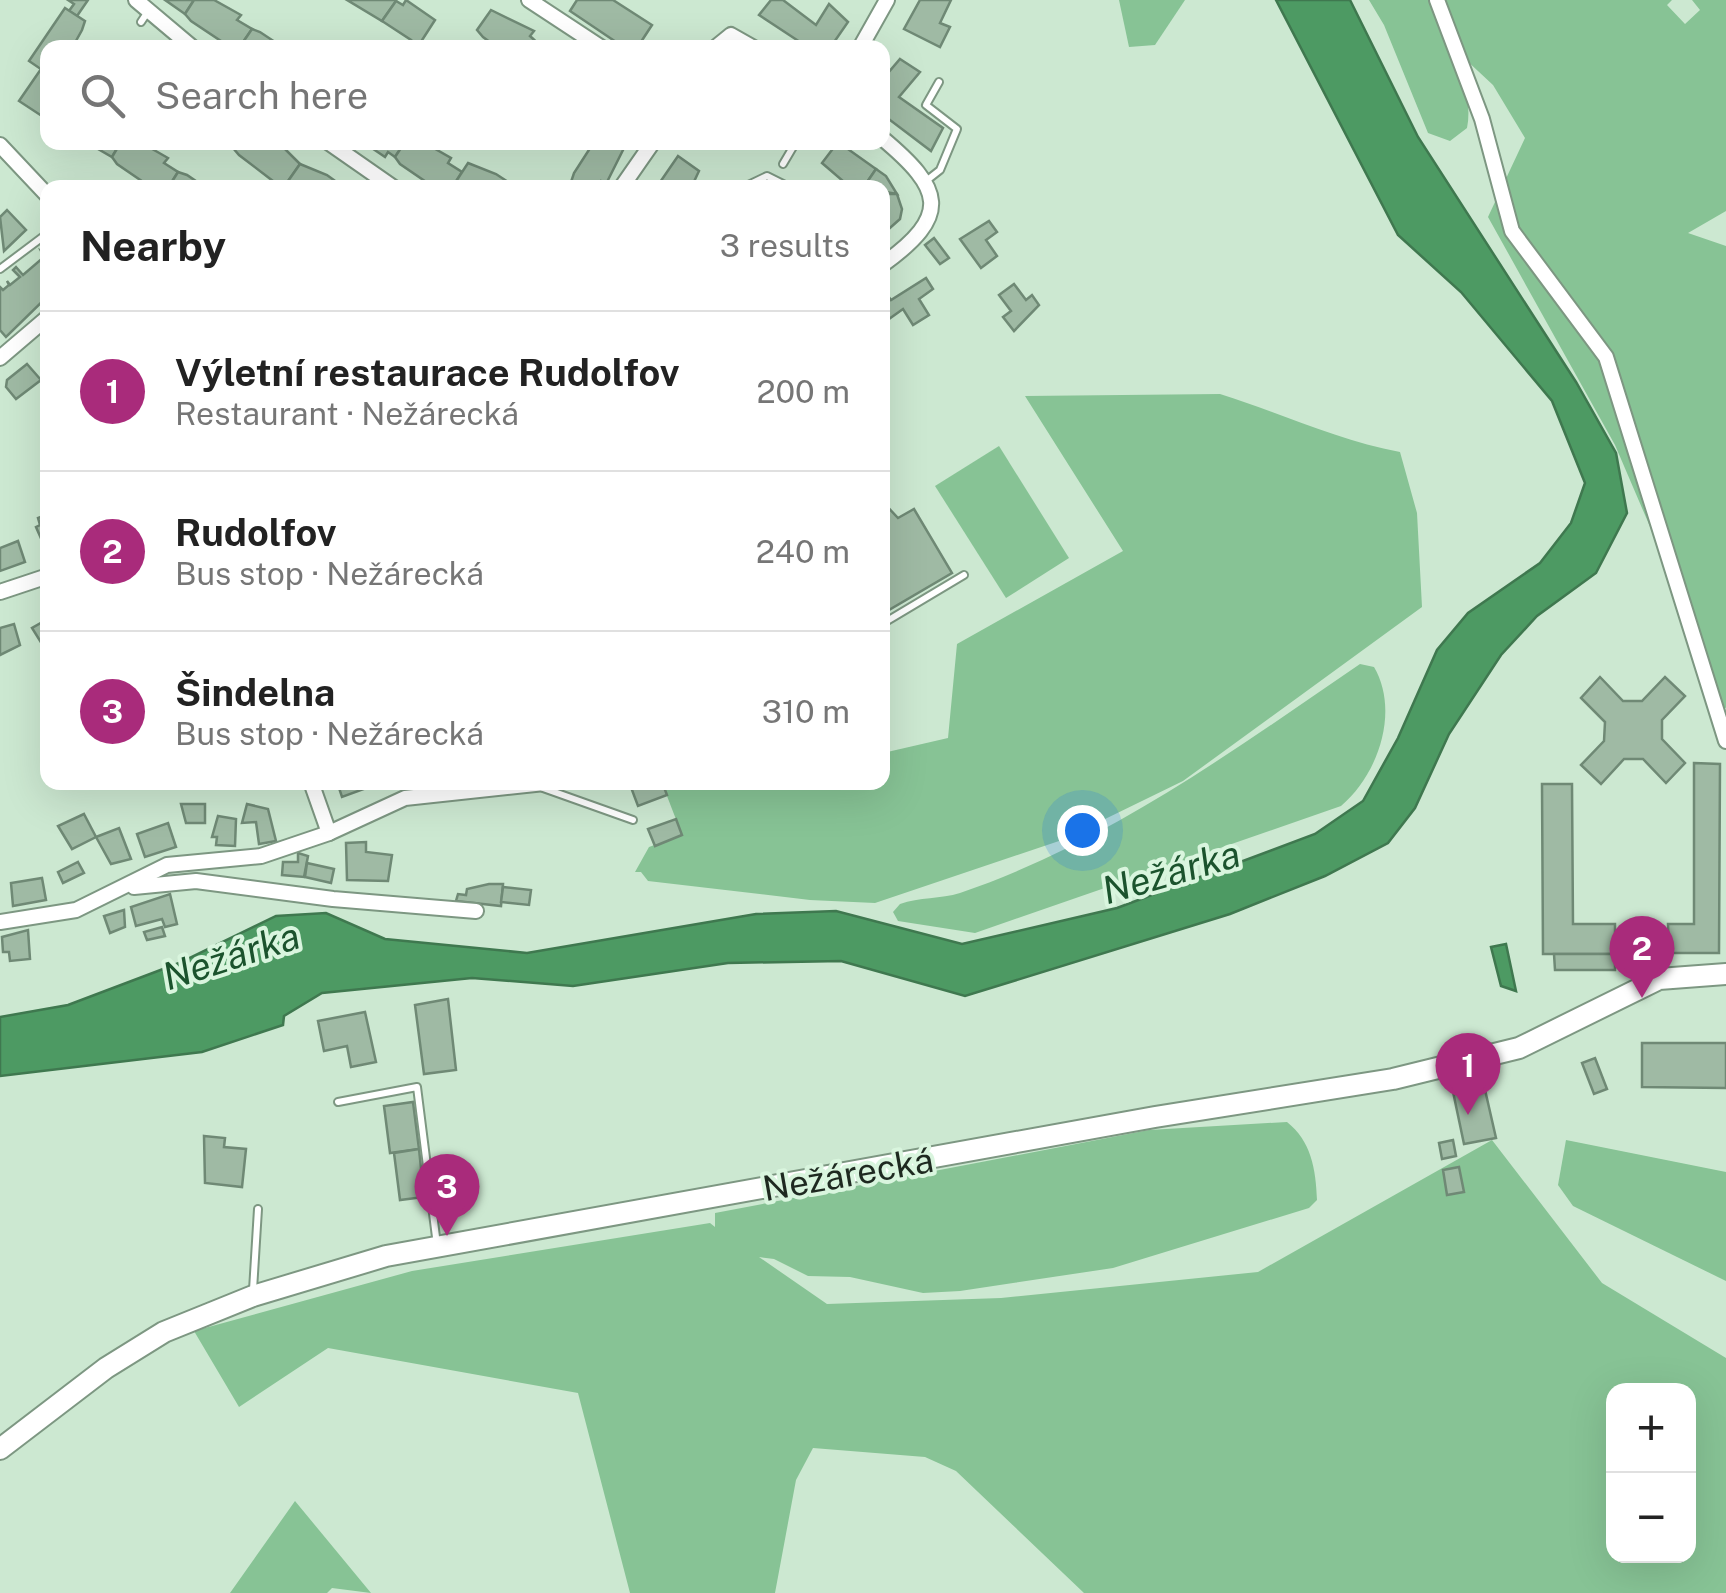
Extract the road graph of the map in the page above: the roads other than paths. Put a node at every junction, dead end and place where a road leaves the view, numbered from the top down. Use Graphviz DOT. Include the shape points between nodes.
graph roads {
  1 [pos="136,0"];
  2 [pos="529,0"];
  3 [pos="887,0"];
  4 [pos="1438,0"];
  5 [pos="181,40"];
  6 [pos="590,40"];
  7 [pos="864,40"];
  8 [pos="939,82"];
  9 [pos="890,145"];
  10 [pos="339,150"];
  11 [pos="647,150"];
  12 [pos="791,150"];
  13 [pos="2,151"];
  14 [pos="780,170"];
  15 [pos="383,180"];
  16 [pos="627,180"];
  17 [pos="754,180"];
  18 [pos="786,180"];
  19 [pos="926,181"];
  20 [pos="40,188"];
  21 [pos="40,239"];
  22 [pos="890,258"];
  23 [pos="0,269"];
  24 [pos="40,325"];
  25 [pos="0,358"];
  26 [pos="964,575"];
  27 [pos="40,579"];
  28 [pos="0,592"];
  29 [pos="890,619"];
  30 [pos="1726,741"];
  31 [pos="315,790"];
  32 [pos="463,790"];
  33 [pos="548,790"];
  34 [pos="633,820"];
  35 [pos="329,833"];
  36 [pos="127,888"];
  37 [pos="476,911"];
  38 [pos="0,922"];
  39 [pos="1726,974"];
  40 [pos="338,1102"];
  41 [pos="258,1209"];
  42 [pos="437,1246"];
  43 [pos="253,1296"];
  44 [pos="0,1450"];
  1 -- 5 [label="street" via="144,17"];
  2 -- 6 [label="street"];
  3 -- 7 [label="street"];
  4 -- 30 [label="street" via="1482,120 1512,231 1606,357"];
  8 -- 19 [label="lane" via="926,105 957,129 940,170"];
  9 -- 19 [label="street"];
  10 -- 15 [label="street"];
  11 -- 16 [label="street"];
  12 -- 14 [label="lane"];
  13 -- 20 [label="street"];
  14 -- 17 [label="lane"];
  14 -- 18 [label="lane"];
  19 -- 22 [label="street" via="931,213 924,230"];
  21 -- 23 [label="lane"];
  24 -- 25 [label="street"];
  26 -- 29 [label="lane"];
  27 -- 28 [label="street"];
  31 -- 35 [label="street"];
  32 -- 35 [label="street" via="405,798"];
  33 -- 34 [label="lane"];
  35 -- 36 [label="street" via="261,856 167,865"];
  36 -- 37 [label="street" via="196,881"];
  36 -- 38 [label="street" via="76,910"];
  39 -- 42 [label="street, Nežárecká" via="1659,979 1519,1048 1393,1078"];
  40 -- 42 [label="lane" via="417,1087"];
  41 -- 43 [label="lane"];
  42 -- 43 [label="street, Nežárecká"];
  43 -- 44 [label="street, Nežárecká" via="164,1332"];
}
